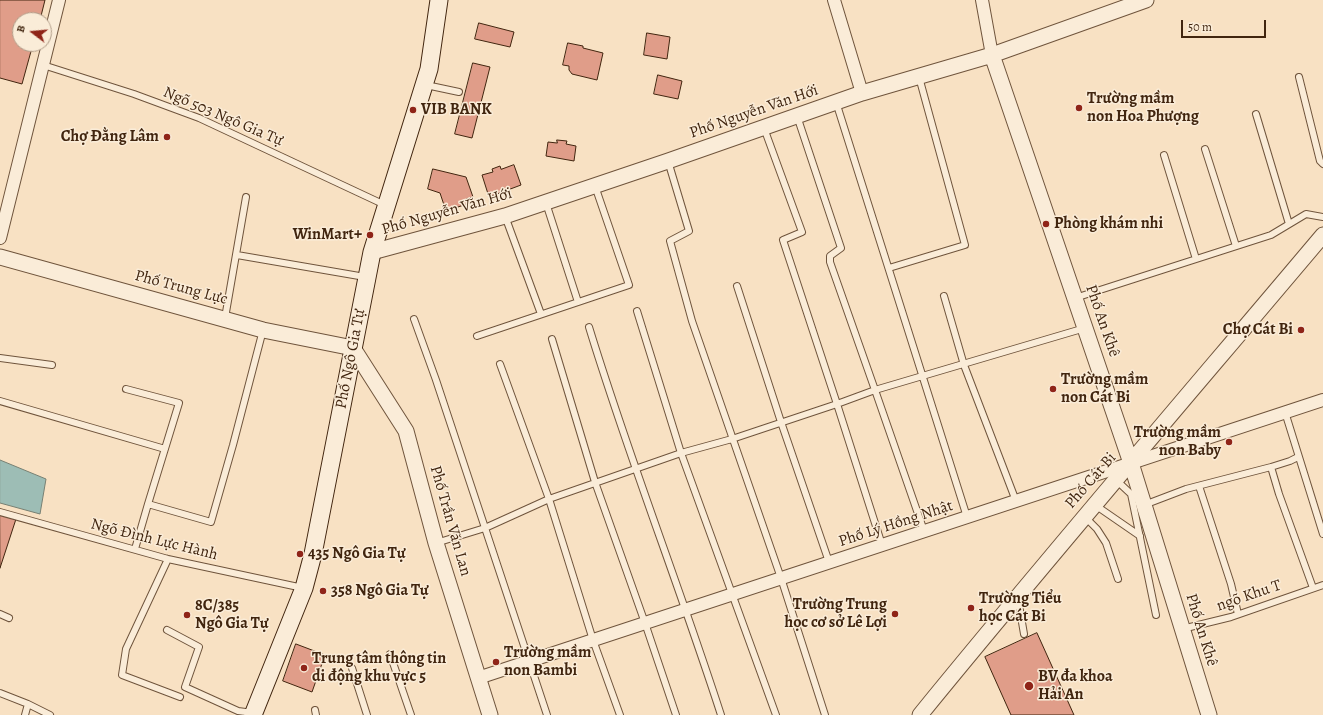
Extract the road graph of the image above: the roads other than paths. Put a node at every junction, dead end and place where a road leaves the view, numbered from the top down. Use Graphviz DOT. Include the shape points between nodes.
graph roads {
  1 [pos="58,0"];
  2 [pos="834,0"];
  3 [pos="982,0"];
  4 [pos="1146,0"];
  5 [pos="436,3"];
  6 [pos="992,55"];
  7 [pos="43,65"];
  8 [pos="919,76"];
  9 [pos="1299,77"];
  10 [pos="424,84"];
  11 [pos="459,92"];
  12 [pos="862,93"];
  13 [pos="836,102"];
  14 [pos="1256,114"];
  15 [pos="797,116"];
  16 [pos="764,128"];
  17 [pos="1205,149"];
  18 [pos="1164,154"];
  19 [pos="668,161"];
  20 [pos="1323,164"];
  21 [pos="595,186"];
  22 [pos="246,197"];
  23 [pos="546,202"];
  24 [pos="388,206"];
  25 [pos="505,216"];
  26 [pos="1323,217"];
  27 [pos="1289,224"];
  28 [pos="1323,235"];
  29 [pos="0,238"];
  30 [pos="1236,246"];
  31 [pos="372,252"];
  32 [pos="237,255"];
  33 [pos="0,257"];
  34 [pos="1196,259"];
  35 [pos="889,268"];
  36 [pos="367,277"];
  37 [pos="737,286"];
  38 [pos="944,296"];
  39 [pos="1075,298"];
  40 [pos="578,302"];
  41 [pos="637,311"];
  42 [pos="541,314"];
  43 [pos="225,318"];
  44 [pos="414,319"];
  45 [pos="589,327"];
  46 [pos="1086,328"];
  47 [pos="263,330"];
  48 [pos="477,336"];
  49 [pos="552,340"];
  50 [pos="353,348"];
  51 [pos="0,358"];
  52 [pos="500,364"];
  53 [pos="52,365"];
  54 [pos="964,365"];
  55 [pos="923,376"];
  56 [pos="126,389"];
  57 [pos="875,390"];
  58 [pos="1323,400"];
  59 [pos="0,401"];
  60 [pos="837,404"];
  61 [pos="1285,412"];
  62 [pos="781,422"];
  63 [pos="732,439"];
  64 [pos="165,449"];
  65 [pos="681,453"];
  66 [pos="1298,457"];
  67 [pos="1131,463"];
  68 [pos="1272,467"];
  69 [pos="635,469"];
  70 [pos="1116,480"];
  71 [pos="595,482"];
  72 [pos="1199,486"];
  73 [pos="549,499"];
  74 [pos="1016,501"];
  75 [pos="148,504"];
  76 [pos="1094,505"];
  77 [pos="1144,505"];
  78 [pos="0,512"];
  79 [pos="1084,516"];
  80 [pos="967,517"];
  81 [pos="485,528"];
  82 [pos="924,531"];
  83 [pos="1323,534"];
  84 [pos="1140,536"];
  85 [pos="436,543"];
  86 [pos="882,545"];
  87 [pos="135,549"];
  88 [pos="168,559"];
  89 [pos="829,562"];
  90 [pos="781,578"];
  91 [pos="1118,579"];
  92 [pos="1323,585"];
  93 [pos="304,588"];
  94 [pos="1313,588"];
  95 [pos="732,594"];
  96 [pos="1017,596"];
  97 [pos="686,609"];
  98 [pos="0,614"];
  99 [pos="1238,614"];
  100 [pos="1156,615"];
  101 [pos="9,618"];
  102 [pos="645,623"];
  103 [pos="167,630"];
  104 [pos="1182,630"];
  105 [pos="1024,634"];
  106 [pos="593,640"];
  107 [pos="390,654"];
  108 [pos="530,661"];
  109 [pos="352,668"];
  110 [pos="478,678"];
  111 [pos="0,694"];
  112 [pos="180,697"];
  113 [pos="28,704"];
  114 [pos="254,714"];
  115 [pos="24,715"];
  116 [pos="50,715"];
  117 [pos="367,715"];
  118 [pos="411,715"];
  119 [pos="490,715"];
  120 [pos="547,715"];
  121 [pos="620,715"];
  122 [pos="676,715"];
  123 [pos="721,715"];
  124 [pos="776,715"];
  125 [pos="825,715"];
  126 [pos="920,715"];
  127 [pos="1209,715"];
  1 -- 7 [label="street"];
  2 -- 12 [label="street"];
  3 -- 6 [label="street"];
  4 -- 6 [label="street, Phố Nguyễn Văn Hới"];
  5 -- 10 [label="main road, Phố Ngô Gia Tự" via="429,69"];
  6 -- 8 [label="street, Phố Nguyễn Văn Hới"];
  6 -- 39 [label="street, Phố An Khê"];
  7 -- 24 [label="lane, Ngõ 503 Ngô Gia Tự" via="199,118"];
  7 -- 29 [label="street"];
  8 -- 12 [label="street, Phố Nguyễn Văn Hới"];
  8 -- 35 [label="lane" via="965,245"];
  9 -- 20 [label="lane"];
  10 -- 11 [label="lane"];
  10 -- 24 [label="main road, Phố Ngô Gia Tự"];
  12 -- 13 [label="street, Phố Nguyễn Văn Hới"];
  13 -- 15 [label="street, Phố Nguyễn Văn Hới"];
  13 -- 35 [label="lane"];
  14 -- 27 [label="lane"];
  15 -- 16 [label="street, Phố Nguyễn Văn Hới"];
  15 -- 57 [label="lane" via="841,248 830,256 830,262"];
  16 -- 19 [label="street, Phố Nguyễn Văn Hới"];
  16 -- 60 [label="lane" via="802,232 783,240"];
  17 -- 30 [label="lane"];
  18 -- 34 [label="lane"];
  19 -- 21 [label="street, Phố Nguyễn Văn Hới"];
  19 -- 63 [label="lane" via="689,231 670,241 692,321"];
  21 -- 23 [label="street, Phố Nguyễn Văn Hới"];
  21 -- 40 [label="lane" via="629,285"];
  22 -- 32 [label="lane"];
  23 -- 25 [label="street, Phố Nguyễn Văn Hới"];
  23 -- 40 [label="lane"];
  24 -- 31 [label="main road, Phố Ngô Gia Tự"];
  25 -- 31 [label="street, Phố Nguyễn Văn Hới"];
  25 -- 42 [label="lane"];
  26 -- 27 [label="lane" via="1306,214"];
  27 -- 30 [label="lane" via="1271,235"];
  28 -- 67 [label="street, Phố Cát Bi"];
  30 -- 34 [label="lane"];
  31 -- 36 [label="main road, Phố Ngô Gia Tự"];
  32 -- 36 [label="lane"];
  32 -- 43 [label="lane"];
  33 -- 43 [label="street, Phố Trung Lực"];
  34 -- 39 [label="lane"];
  35 -- 55 [label="lane"];
  36 -- 50 [label="main road, Phố Ngô Gia Tự"];
  37 -- 62 [label="lane"];
  38 -- 54 [label="lane"];
  39 -- 46 [label="street, Phố An Khê"];
  40 -- 42 [label="lane"];
  41 -- 65 [label="lane"];
  42 -- 48 [label="lane"];
  43 -- 47 [label="street, Phố Trung Lực"];
  44 -- 81 [label="lane"];
  45 -- 69 [label="lane"];
  46 -- 54 [label="lane"];
  46 -- 67 [label="street, Phố An Khê"];
  47 -- 50 [label="street, Phố Trung Lực"];
  47 -- 75 [label="lane" via="211,522"];
  49 -- 71 [label="lane"];
  50 -- 85 [label="street, Phố Trần Văn Lan" via="406,431"];
  50 -- 93 [label="main road, Phố Ngô Gia Tự" via="313,554"];
  51 -- 53 [label="lane"];
  52 -- 73 [label="lane"];
  54 -- 55 [label="lane"];
  54 -- 74 [label="lane"];
  55 -- 57 [label="lane"];
  55 -- 80 [label="lane"];
  56 -- 64 [label="lane" via="179,403"];
  57 -- 60 [label="lane"];
  57 -- 82 [label="lane"];
  58 -- 61 [label="street, Phố Lý Hồng Nhật"];
  59 -- 64 [label="lane"];
  60 -- 62 [label="lane"];
  60 -- 86 [label="lane"];
  61 -- 66 [label="lane"];
  61 -- 67 [label="street, Phố Lý Hồng Nhật"];
  62 -- 63 [label="lane"];
  62 -- 89 [label="lane"];
  63 -- 65 [label="lane"];
  63 -- 90 [label="lane"];
  64 -- 75 [label="lane"];
  65 -- 69 [label="lane"];
  65 -- 95 [label="lane"];
  66 -- 68 [label="lane"];
  66 -- 83 [label="lane"];
  67 -- 70 [label="street, Phố Cát Bi"];
  67 -- 74 [label="street, Phố Lý Hồng Nhật"];
  67 -- 77 [label="street, Phố An Khê"];
  68 -- 72 [label="lane"];
  68 -- 94 [label="lane" via="1279,494"];
  69 -- 71 [label="lane"];
  69 -- 97 [label="lane"];
  70 -- 76 [label="street, Phố Cát Bi"];
  70 -- 84 [label="lane" via="1131,494"];
  71 -- 73 [label="lane"];
  71 -- 102 [label="lane"];
  72 -- 77 [label="lane"];
  72 -- 99 [label="lane" via="1231,584"];
  73 -- 81 [label="lane"];
  73 -- 106 [label="lane"];
  74 -- 80 [label="street, Phố Lý Hồng Nhật"];
  75 -- 87 [label="lane"];
  76 -- 79 [label="street, Phố Cát Bi"];
  76 -- 84 [label="lane"];
  77 -- 104 [label="street, Phố An Khê"];
  78 -- 87 [label="lane, Ngõ Đình Lực Hành"];
  79 -- 91 [label="lane" via="1106,542"];
  79 -- 96 [label="street, Phố Cát Bi"];
  80 -- 82 [label="street, Phố Lý Hồng Nhật"];
  81 -- 85 [label="lane"];
  81 -- 108 [label="lane"];
  82 -- 86 [label="street, Phố Lý Hồng Nhật"];
  84 -- 100 [label="lane"];
  85 -- 110 [label="street, Phố Trần Văn Lan"];
  86 -- 89 [label="street, Phố Lý Hồng Nhật"];
  87 -- 88 [label="lane, Ngõ Đình Lực Hành"];
  88 -- 93 [label="lane, Ngõ Đình Lực Hành"];
  88 -- 112 [label="lane" via="126,650 122,675"];
  89 -- 90 [label="street, Phố Lý Hồng Nhật"];
  90 -- 95 [label="street, Phố Lý Hồng Nhật"];
  90 -- 125 [label="lane"];
  92 -- 94 [label="lane, ngõ Khu T"];
  93 -- 114 [label="main road, Phố Ngô Gia Tự"];
  94 -- 99 [label="lane, ngõ Khu T"];
  95 -- 97 [label="street, Phố Lý Hồng Nhật"];
  95 -- 124 [label="lane"];
  96 -- 105 [label="lane"];
  96 -- 126 [label="street, Phố Cát Bi"];
  97 -- 102 [label="street, Phố Lý Hồng Nhật"];
  97 -- 123 [label="lane"];
  98 -- 101 [label="lane"];
  99 -- 104 [label="lane, ngõ Khu T"];
  102 -- 106 [label="street, Phố Lý Hồng Nhật"];
  102 -- 122 [label="lane"];
  103 -- 114 [label="lane" via="199,647 185,687 238,711"];
  104 -- 127 [label="street, Phố An Khê"];
  106 -- 108 [label="street, Phố Lý Hồng Nhật"];
  106 -- 121 [label="lane"];
  107 -- 118 [label="lane"];
  108 -- 110 [label="street, Phố Lý Hồng Nhật"];
  108 -- 120 [label="lane"];
  109 -- 117 [label="lane"];
  110 -- 119 [label="street, Phố Trần Văn Lan"];
  111 -- 113 [label="lane"];
  113 -- 115 [label="lane"];
  113 -- 116 [label="lane"];
}
